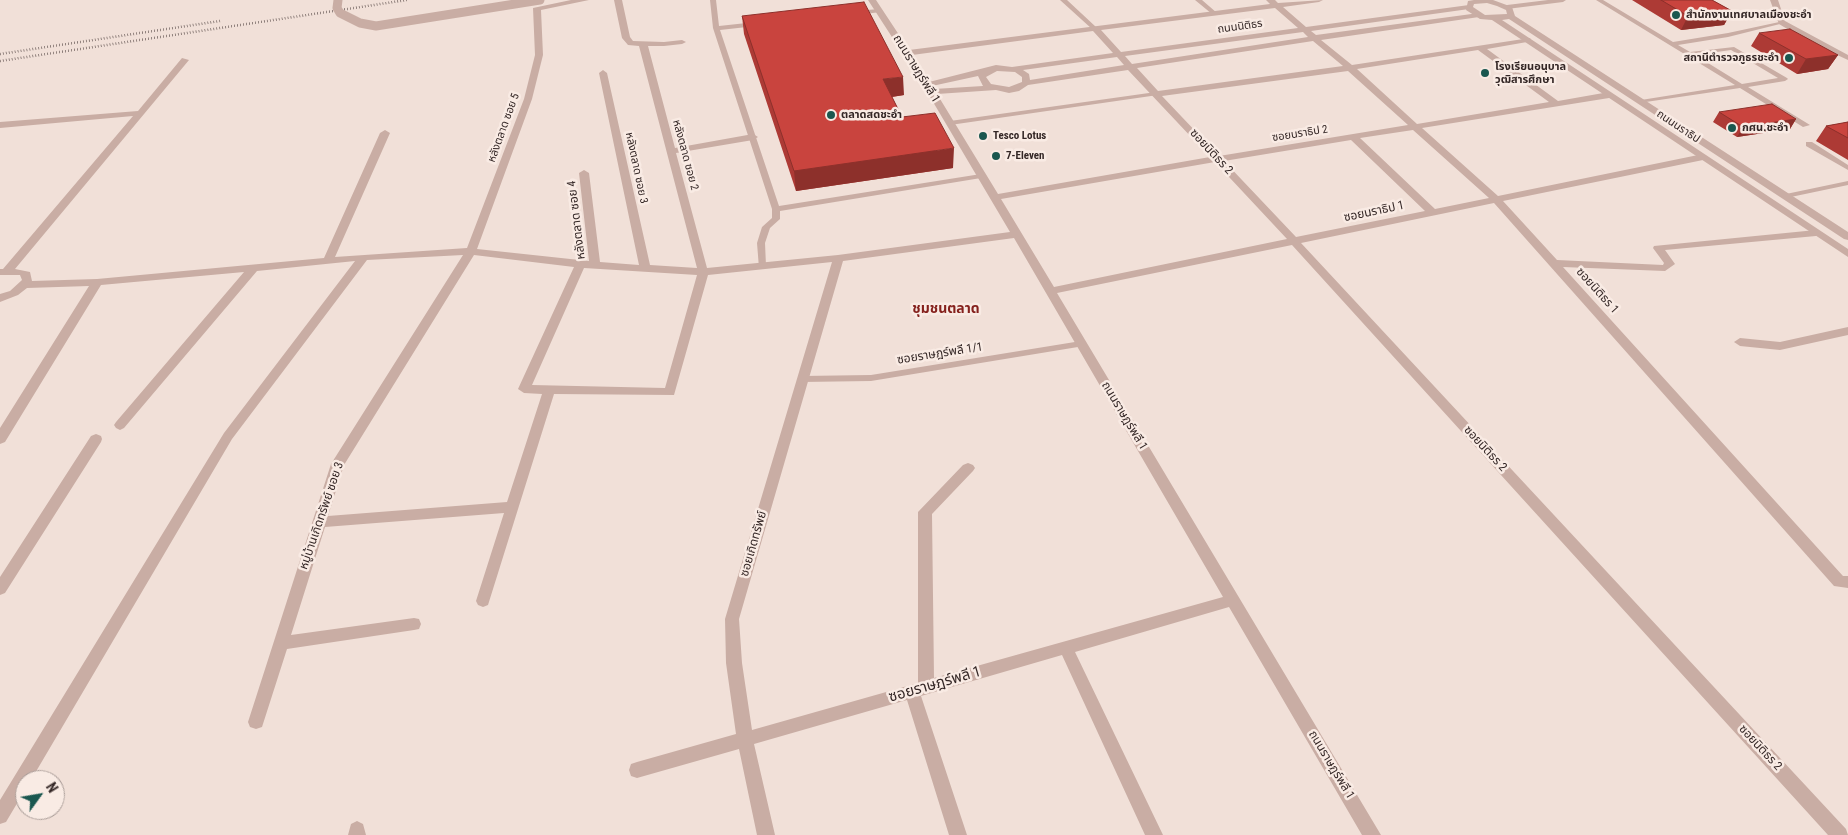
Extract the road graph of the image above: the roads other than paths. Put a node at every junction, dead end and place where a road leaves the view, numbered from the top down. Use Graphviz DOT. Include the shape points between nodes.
graph roads {
  1 [pos="338,0"];
  2 [pos="585,0"];
  3 [pos="618,0"];
  4 [pos="713,0"];
  5 [pos="1063,0"];
  6 [pos="1198,0"];
  7 [pos="1270,0"];
  8 [pos="1318,0"];
  9 [pos="1563,0"];
  10 [pos="1599,0"];
  11 [pos="1774,0"];
  12 [pos="1489,1"];
  13 [pos="1470,3"];
  14 [pos="538,4"];
  15 [pos="876,5"];
  16 [pos="1277,6"];
  17 [pos="1508,12"];
  18 [pos="850,14"];
  19 [pos="1214,14"];
  20 [pos="1479,15"];
  21 [pos="1495,18"];
  22 [pos="1782,22"];
  23 [pos="764,23"];
  24 [pos="716,28"];
  25 [pos="1094,28"];
  26 [pos="1305,30"];
  27 [pos="1315,38"];
  28 [pos="1527,40"];
  29 [pos="682,42"];
  30 [pos="643,44"];
  31 [pos="1672,44"];
  32 [pos="1479,48"];
  33 [pos="906,52"];
  34 [pos="1689,54"];
  35 [pos="1118,55"];
  36 [pos="1848,58"];
  37 [pos="185,60"];
  38 [pos="1128,66"];
  39 [pos="1350,68"];
  40 [pos="1014,69"];
  41 [pos="985,72"];
  42 [pos="603,73"];
  43 [pos="1026,83"];
  44 [pos="1741,86"];
  45 [pos="994,88"];
  46 [pos="929,89"];
  47 [pos="1156,94"];
  48 [pos="1609,95"];
  49 [pos="1641,102"];
  50 [pos="1556,103"];
  51 [pos="1624,105"];
  52 [pos="141,113"];
  53 [pos="950,123"];
  54 [pos="0,125"];
  55 [pos="1806,125"];
  56 [pos="1416,126"];
  57 [pos="385,133"];
  58 [pos="1352,136"];
  59 [pos="752,137"];
  60 [pos="1809,144"];
  61 [pos="670,151"];
  62 [pos="1703,158"];
  63 [pos="1217,159"];
  64 [pos="1848,168"];
  65 [pos="584,173"];
  66 [pos="1754,175"];
  67 [pos="981,176"];
  68 [pos="1735,179"];
  69 [pos="1848,183"];
  70 [pos="1786,196"];
  71 [pos="995,198"];
  72 [pos="1497,200"];
  73 [pos="776,209"];
  74 [pos="1433,213"];
  75 [pos="1816,233"];
  76 [pos="1017,234"];
  77 [pos="1848,237"];
  78 [pos="1294,241"];
  79 [pos="471,251"];
  80 [pos="1848,254"];
  81 [pos="364,257"];
  82 [pos="838,258"];
  83 [pos="328,260"];
  84 [pos="1554,263"];
  85 [pos="580,264"];
  86 [pos="595,265"];
  87 [pos="762,266"];
  88 [pos="254,267"];
  89 [pos="645,268"];
  90 [pos="3,272"];
  91 [pos="703,272"];
  92 [pos="97,282"];
  93 [pos="24,285"];
  94 [pos="1050,291"];
  95 [pos="0,298"];
  96 [pos="1848,331"];
  97 [pos="1740,342"];
  98 [pos="1082,344"];
  99 [pos="802,379"];
  100 [pos="549,390"];
  101 [pos="120,425"];
  102 [pos="0,438"];
  103 [pos="96,439"];
  104 [pos="968,468"];
  105 [pos="512,507"];
  106 [pos="319,522"];
  107 [pos="1843,582"];
  108 [pos="0,589"];
  109 [pos="1233,600"];
  110 [pos="483,601"];
  111 [pos="414,624"];
  112 [pos="280,643"];
  113 [pos="1066,648"];
  114 [pos="919,690"];
  115 [pos="256,722"];
  116 [pos="745,739"];
  117 [pos="637,770"];
  118 [pos="0,816"];
  119 [pos="766,835"];
  120 [pos="958,835"];
  121 [pos="1154,835"];
  122 [pos="1372,835"];
  123 [pos="1840,835"];
  1 -- 14 [label="street, bridge" via="337,8 344,16 376,26"];
  2 -- 14 [label="street"];
  3 -- 30 [label="street" via="626,38 631,43"];
  4 -- 24 [label="lane"];
  5 -- 25 [label="lane"];
  6 -- 19 [label="lane"];
  7 -- 16 [label="street, ซอยนิติธร 1"];
  8 -- 16 [label="street"];
  9 -- 17 [label="lane"];
  10 -- 31 [label="lane"];
  11 -- 22 [label="street"];
  12 -- 13 [label="street, ถนนนิติธร"];
  12 -- 17 [label="street, ถนนนราธิป"];
  13 -- 20 [label="street" via="1472,11"];
  13 -- 26 [label="street, ถนนนิติธร"];
  14 -- 79 [label="street, หลังตลาด ซอย 5" via="539,55 528,98"];
  15 -- 18 [label="lane"];
  15 -- 33 [label="street, ถนนราษฎร์พลี 1"];
  16 -- 19 [label="street"];
  16 -- 26 [label="street, ซอยนิติธร 1"];
  17 -- 21 [label="street"];
  17 -- 49 [label="street, ถนนนราธิป"];
  19 -- 25 [label="street"];
  20 -- 21 [label="street"];
  20 -- 27 [label="street, ถนนนิติธร"];
  21 -- 28 [label="street, ถนนนราธิป"];
  22 -- 31 [label="lane"];
  22 -- 36 [label="street"];
  23 -- 24 [label="lane"];
  24 -- 59 [label="lane"];
  25 -- 33 [label="street"];
  25 -- 35 [label="street, ซอยนิติธร 2"];
  26 -- 27 [label="street, ซอยนิติธร 1"];
  26 -- 35 [label="street, ถนนนิติธร"];
  27 -- 38 [label="street, ถนนนิติธร"];
  27 -- 39 [label="street, ซอยนิติธร 1"];
  28 -- 32 [label="street"];
  28 -- 48 [label="street, ถนนนราธิป"];
  29 -- 30 [label="street"];
  30 -- 61 [label="street, หลังตลาด ซอย 2"];
  31 -- 34 [label="lane"];
  32 -- 39 [label="street"];
  32 -- 50 [label="street"];
  33 -- 46 [label="street, ถนนราษฎร์พลี 1"];
  34 -- 44 [label="lane"];
  34 -- 44 [label="lane" via="1732,48 1785,79"];
  35 -- 38 [label="street, ซอยนิติธร 2"];
  35 -- 40 [label="street, ถนนนิติธร"];
  37 -- 52 [label="street"];
  38 -- 43 [label="street, ถนนนิติธร"];
  38 -- 47 [label="street, ซอยนิติธร 2"];
  39 -- 47 [label="street"];
  39 -- 56 [label="street, ซอยนิติธร 1"];
  40 -- 41 [label="street, ถนนนิติธร" via="996,68"];
  40 -- 43 [label="street" via="1026,76"];
  41 -- 45 [label="street" via="982,76 984,83"];
  41 -- 46 [label="street, ถนนนิติธร"];
  42 -- 89 [label="street, หลังตลาด ซอย 3"];
  43 -- 45 [label="street, ถนนนิติธร" via="1016,88"];
  44 -- 49 [label="lane"];
  44 -- 55 [label="lane"];
  45 -- 46 [label="street, ถนนนิติธร"];
  46 -- 53 [label="street, ถนนราษฎร์พลี 1"];
  47 -- 53 [label="lane"];
  47 -- 63 [label="street, ซอยนิติธร 2"];
  48 -- 50 [label="street, ซอยนราธิป 2"];
  48 -- 51 [label="street, ถนนนราธิป"];
  49 -- 51 [label="street"];
  49 -- 66 [label="street, ถนนนราธิป"];
  50 -- 56 [label="street, ซอยนราธิป 2"];
  51 -- 62 [label="street, ถนนนราธิป"];
  52 -- 54 [label="street"];
  52 -- 90 [label="street"];
  53 -- 67 [label="street, ถนนราษฎร์พลี 1"];
  56 -- 58 [label="street, ซอยนราธิป 2"];
  56 -- 72 [label="street, ซอยนิติธร 1"];
  57 -- 83 [label="street"];
  58 -- 63 [label="street, ซอยนราธิป 2"];
  58 -- 74 [label="street"];
  59 -- 61 [label="street"];
  59 -- 73 [label="lane"];
  60 -- 64 [label="lane"];
  61 -- 91 [label="street, หลังตลาด ซอย 2"];
  62 -- 68 [label="street, ถนนนราธิป"];
  62 -- 72 [label="street, ซอยนราธิป 1"];
  63 -- 71 [label="street, ซอยนราธิป 2"];
  63 -- 78 [label="street, ซอยนิติธร 2"];
  65 -- 86 [label="street, หลังตลาด ซอย 4"];
  66 -- 68 [label="street"];
  66 -- 70 [label="street, ถนนนราธิป"];
  67 -- 71 [label="street, ถนนราษฎร์พลี 1"];
  67 -- 73 [label="lane"];
  68 -- 75 [label="street, ถนนนราธิป"];
  69 -- 70 [label="lane"];
  70 -- 77 [label="street, ถนนนราธิป"];
  71 -- 76 [label="street, ถนนราษฎร์พลี 1"];
  72 -- 74 [label="street, ซอยนราธิป 1"];
  72 -- 84 [label="street, ซอยนิติธร 1"];
  73 -- 87 [label="lane" via="776,219 766,228 761,243"];
  74 -- 78 [label="street, ซอยนราธิป 1"];
  75 -- 80 [label="street, ถนนนราธิป"];
  75 -- 84 [label="street" via="1658,248 1670,264 1665,268"];
  76 -- 82 [label="street"];
  76 -- 94 [label="street, ถนนราษฎร์พลี 1"];
  78 -- 94 [label="street, ซอยนราธิป 1"];
  78 -- 123 [label="street, ซอยนิติธร 2"];
  79 -- 81 [label="street"];
  79 -- 85 [label="street"];
  79 -- 106 [label="street, หมู่บ้านเกิดทรัพย์ ซอย 3" via="338,464"];
  81 -- 83 [label="street"];
  81 -- 118 [label="street" via="228,436"];
  82 -- 87 [label="street"];
  82 -- 99 [label="street, ซอยเกิดทรัพย์"];
  83 -- 88 [label="street"];
  84 -- 107 [label="street, ซอยนิติธร 1"];
  85 -- 86 [label="street"];
  85 -- 100 [label="street" via="524,389"];
  86 -- 89 [label="street"];
  87 -- 91 [label="street"];
  88 -- 92 [label="street"];
  88 -- 101 [label="street"];
  89 -- 91 [label="street"];
  90 -- 93 [label="street" via="26,274"];
  91 -- 100 [label="street" via="670,392"];
  92 -- 93 [label="street"];
  92 -- 102 [label="street"];
  93 -- 95 [label="street"];
  94 -- 98 [label="street, ถนนราษฎร์พลี 1"];
  96 -- 97 [label="street" via="1780,346"];
  98 -- 99 [label="lane, ซอยราษฎร์พลี 1/1" via="871,378"];
  98 -- 109 [label="street, ถนนราษฎร์พลี 1"];
  99 -- 116 [label="street, ซอยเกิดทรัพย์" via="732,619 734,664"];
  100 -- 105 [label="street"];
  103 -- 108 [label="street"];
  104 -- 114 [label="street" via="925,512"];
  105 -- 106 [label="street"];
  105 -- 110 [label="street"];
  106 -- 112 [label="street, หมู่บ้านเกิดทรัพย์ ซอย 3"];
  109 -- 113 [label="street, ซอยราษฎร์พลี 1"];
  109 -- 122 [label="street, ถนนราษฎร์พลี 1"];
  111 -- 112 [label="street"];
  112 -- 115 [label="street, หมู่บ้านเกิดทรัพย์ ซอย 3"];
  113 -- 114 [label="street, ซอยราษฎร์พลี 1"];
  113 -- 121 [label="street"];
  114 -- 116 [label="street, ซอยราษฎร์พลี 1"];
  114 -- 120 [label="street"];
  116 -- 117 [label="street, ซอยราษฎร์พลี 1"];
  116 -- 119 [label="street, ซอยเกิดทรัพย์"];
}
